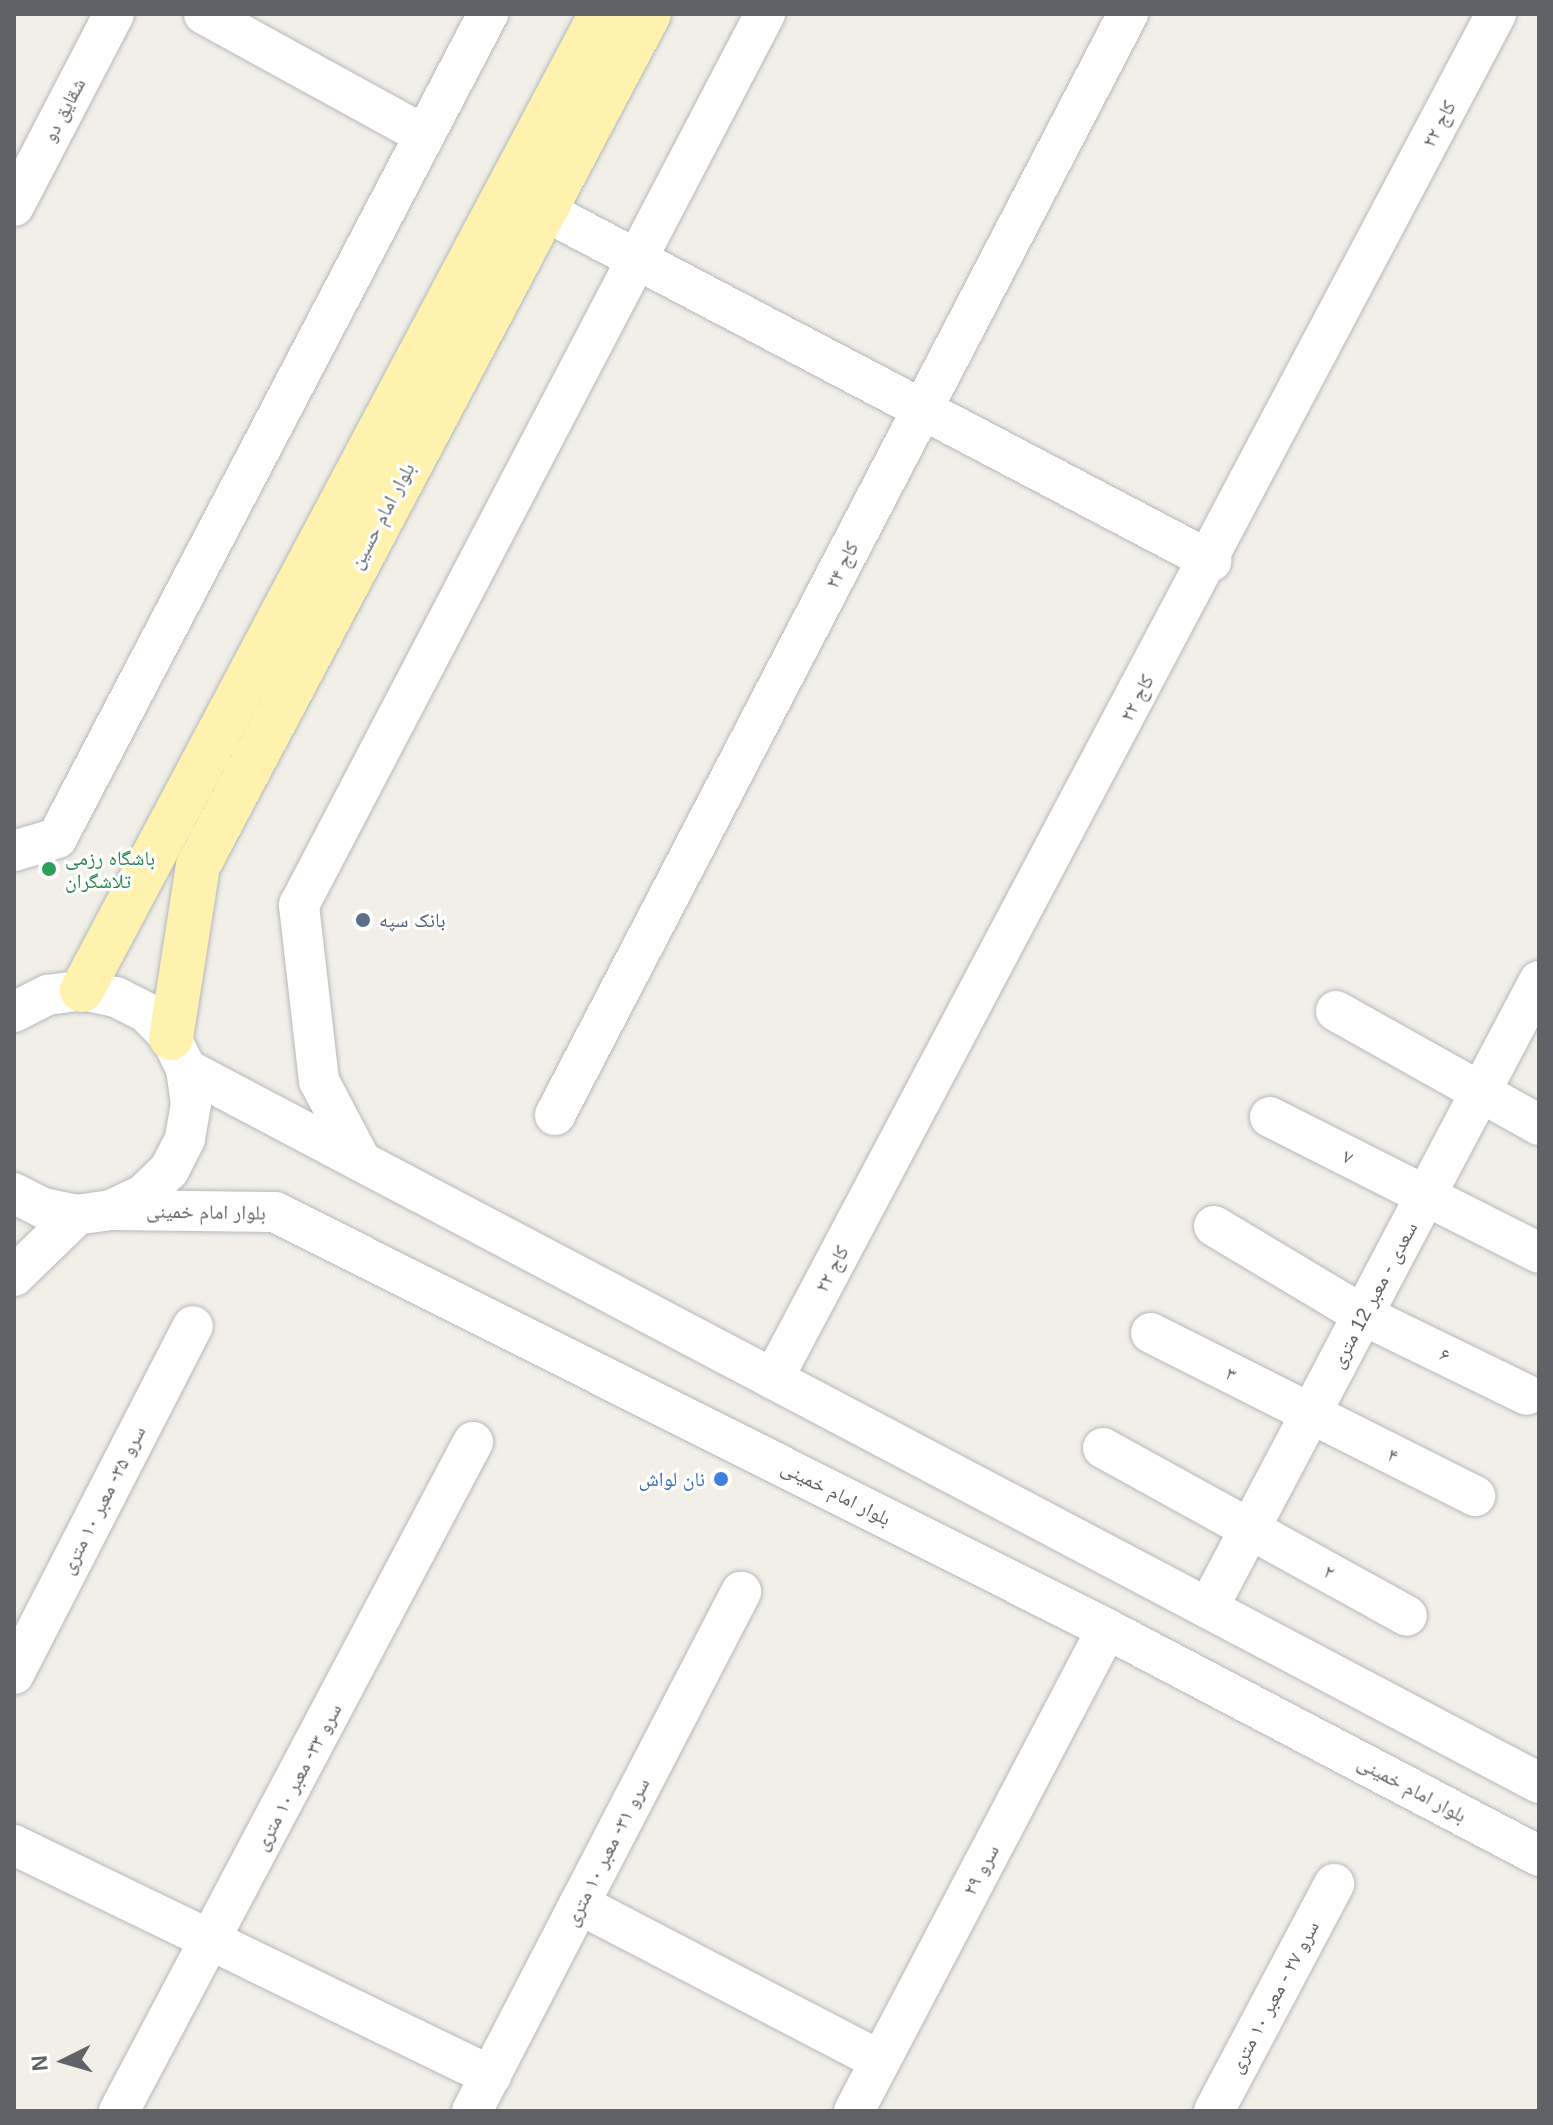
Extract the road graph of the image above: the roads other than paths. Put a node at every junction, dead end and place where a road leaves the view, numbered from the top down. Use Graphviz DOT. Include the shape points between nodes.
graph roads {
  1 [pos="114,14"];
  2 [pos="204,14"];
  3 [pos="488,14"];
  4 [pos="601,14"];
  5 [pos="649,14"];
  6 [pos="765,14"];
  7 [pos="1128,14"];
  8 [pos="1496,14"];
  9 [pos="424,135"];
  10 [pos="14,206"];
  11 [pos="543,210"];
  12 [pos="636,259"];
  13 [pos="922,409"];
  14 [pos="1211,561"];
  15 [pos="14,851"];
  16 [pos="1538,983"];
  17 [pos="40,994"];
  18 [pos="1336,1011"];
  19 [pos="178,1053"];
  20 [pos="1480,1093"];
  21 [pos="555,1115"];
  22 [pos="1270,1117"];
  23 [pos="1539,1125"];
  24 [pos="361,1161"];
  25 [pos="14,1193"];
  26 [pos="1426,1196"];
  27 [pos="94,1212"];
  28 [pos="1214,1226"];
  29 [pos="1539,1253"];
  30 [pos="14,1276"];
  31 [pos="1363,1315"];
  32 [pos="193,1326"];
  33 [pos="1151,1333"];
  34 [pos="773,1379"];
  35 [pos="1527,1395"];
  36 [pos="1311,1414"];
  37 [pos="473,1442"];
  38 [pos="1103,1448"];
  39 [pos="1475,1496"];
  40 [pos="1250,1529"];
  41 [pos="741,1592"];
  42 [pos="1208,1608"];
  43 [pos="1407,1616"];
  44 [pos="1107,1629"];
  45 [pos="14,1674"];
  46 [pos="1539,1783"];
  47 [pos="14,1845"];
  48 [pos="1539,1856"];
  49 [pos="1334,1884"];
  50 [pos="579,1904"];
  51 [pos="212,1941"];
  52 [pos="880,2061"];
  53 [pos="491,2076"];
  54 [pos="119,2111"];
  55 [pos="472,2111"];
  56 [pos="854,2111"];
  57 [pos="1214,2111"];
  1 -- 10 [label="street, شقایق دو"];
  2 -- 9 [label="street"];
  3 -- 9 [label="street"];
  4 -- 17 [label="main road, بلوار امام حسین"];
  5 -- 11 [label="main road, بلوار امام حسین"];
  6 -- 12 [label="street"];
  7 -- 13 [label="street, کاج ۲۴"];
  8 -- 14 [label="street, کاج ۲۲"];
  9 -- 15 [label="street" via="57,838"];
  11 -- 12 [label="street"];
  11 -- 19 [label="main road, بلوار امام حسین" via="198,866"];
  12 -- 13 [label="street"];
  12 -- 24 [label="street" via="299,905 319,1081"];
  13 -- 14 [label="street"];
  13 -- 21 [label="street, کاج ۲۴"];
  14 -- 34 [label="street, کاج ۲۲"];
  16 -- 20 [label="street, سعدی - معبر 12 متری"];
  17 -- 19 [label="street" via="116,997 147,1013"];
  18 -- 20 [label="street"];
  19 -- 24 [label="street"];
  19 -- 27 [label="street" via="191,1104 169,1170 143,1195"];
  20 -- 23 [label="street"];
  20 -- 26 [label="street, سعدی - معبر 12 متری"];
  22 -- 26 [label="street, ۷"];
  24 -- 34 [label="street"];
  25 -- 27 [label="street, بلوار امام خمینی" via="43,1208"];
  26 -- 29 [label="street, ۷"];
  26 -- 31 [label="street, سعدی - معبر 12 متری"];
  27 -- 30 [label="street"];
  27 -- 44 [label="street, بلوار امام خمینی" via="275,1212"];
  28 -- 31 [label="street, ۶"];
  31 -- 35 [label="street, ۶"];
  31 -- 36 [label="street, سعدی - معبر 12 متری"];
  32 -- 45 [label="street, سرو ۳۵- معبر ۱۰ متری"];
  33 -- 36 [label="street, ۳"];
  34 -- 42 [label="street"];
  36 -- 39 [label="street, ۴"];
  36 -- 40 [label="street, سعدی - معبر 12 متری"];
  37 -- 51 [label="street, سرو ۳۳- معبر ۱۰ متری"];
  38 -- 40 [label="street, ۲"];
  40 -- 42 [label="street, سعدی - معبر 12 متری"];
  40 -- 43 [label="street, ۲"];
  41 -- 50 [label="street, سرو ۳۱- معبر ۱۰ متری"];
  42 -- 46 [label="street"];
  44 -- 48 [label="street, بلوار امام خمینی"];
  44 -- 52 [label="street, سرو ۲۹"];
  47 -- 51 [label="street"];
  49 -- 57 [label="street, سرو ۲۷ - معبر ۱۰ متری"];
  50 -- 52 [label="street"];
  50 -- 53 [label="street, سرو ۳۱- معبر ۱۰ متری"];
  51 -- 53 [label="street"];
  51 -- 54 [label="street, سرو ۳۳- معبر ۱۰ متری"];
  52 -- 56 [label="street, سرو ۲۹"];
  53 -- 55 [label="street, سرو ۳۱- معبر ۱۰ متری"];
}
